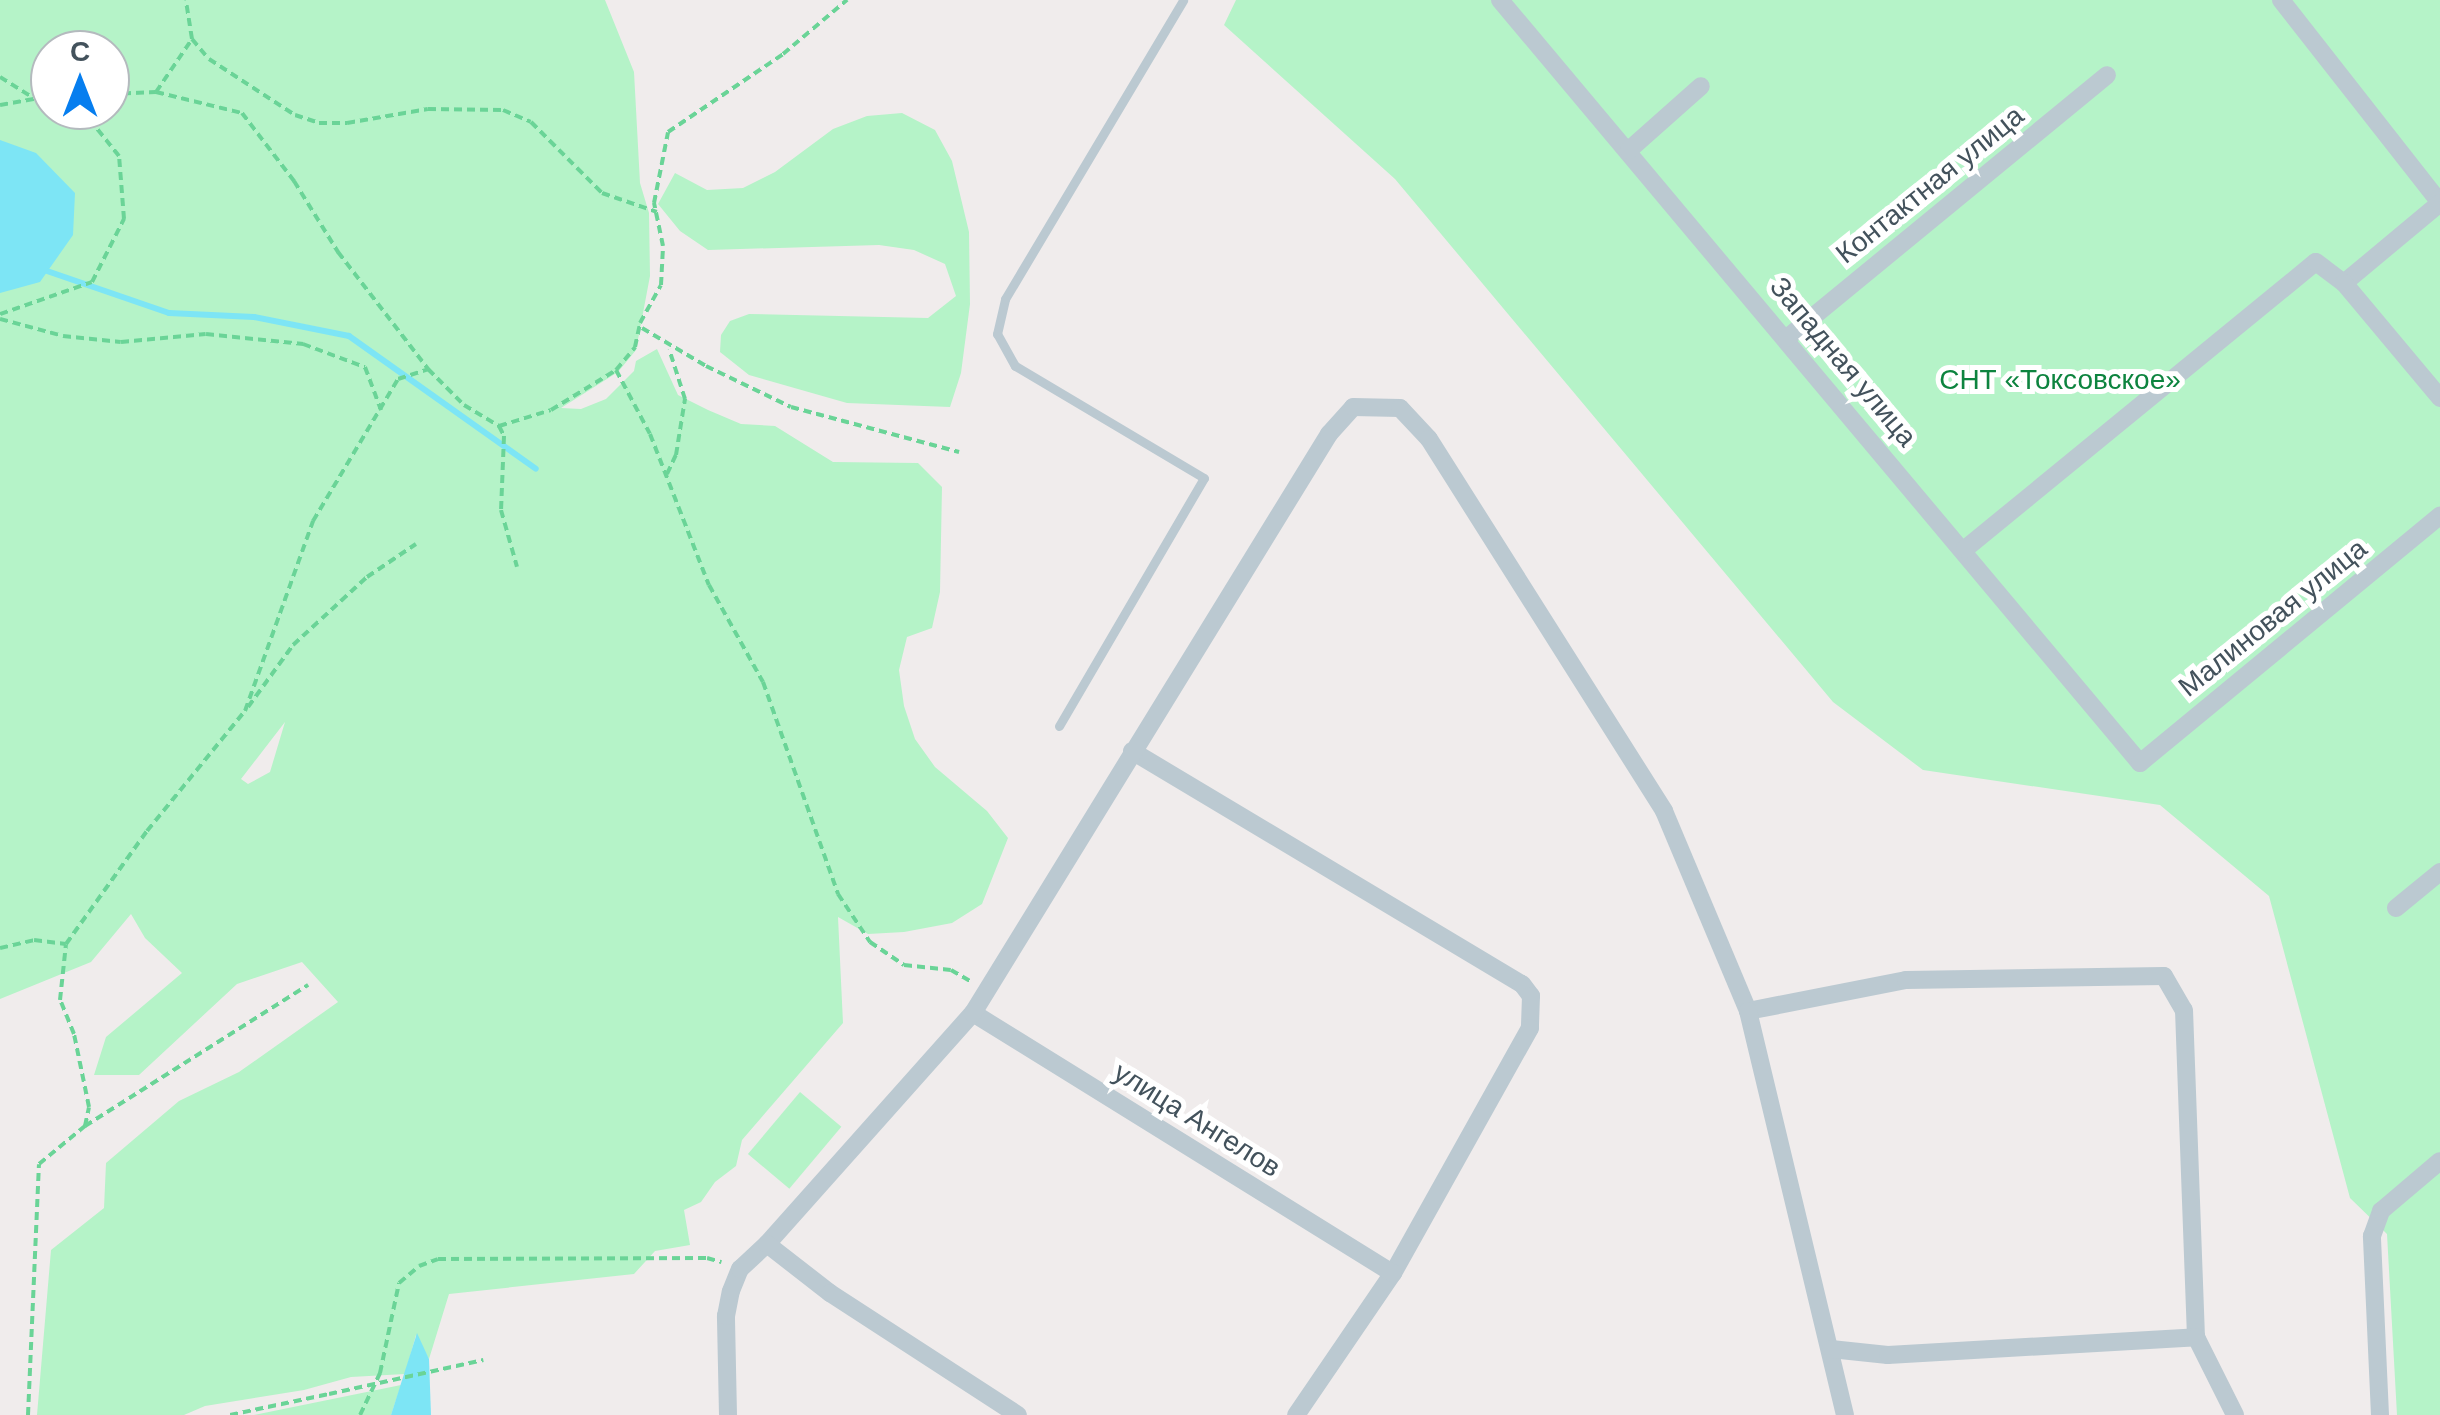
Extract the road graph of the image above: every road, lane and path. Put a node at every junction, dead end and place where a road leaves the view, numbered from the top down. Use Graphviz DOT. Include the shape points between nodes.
graph roads {
  1 [pos="186,0"];
  2 [pos="847,0"];
  3 [pos="1183,0"];
  4 [pos="1500,0"];
  5 [pos="2281,0"];
  6 [pos="192,39"];
  7 [pos="2107,74"];
  8 [pos="0,77"];
  9 [pos="1701,86"];
  10 [pos="156,92"];
  11 [pos="130,93"];
  12 [pos="30,96"];
  13 [pos="0,105"];
  14 [pos="98,130"];
  15 [pos="1629,150"];
  16 [pos="657,212"];
  17 [pos="2344,282"];
  18 [pos="0,316"];
  19 [pos="640,323"];
  20 [pos="1787,338"];
  21 [pos="669,346"];
  22 [pos="428,368"];
  23 [pos="616,370"];
  24 [pos="2440,398"];
  25 [pos="381,410"];
  26 [pos="499,426"];
  27 [pos="959,452"];
  28 [pos="667,474"];
  29 [pos="2440,516"];
  30 [pos="416,544"];
  31 [pos="1964,549"];
  32 [pos="517,566"];
  33 [pos="246,711"];
  34 [pos="1060,726"];
  35 [pos="1132,751"];
  36 [pos="2140,763"];
  37 [pos="2440,872"];
  38 [pos="2396,908"];
  39 [pos="66,944"];
  40 [pos="0,948"];
  41 [pos="308,985"];
  42 [pos="987,991"];
  43 [pos="1748,1011"];
  44 [pos="973,1013"];
  45 [pos="85,1126"];
  46 [pos="2440,1161"];
  47 [pos="767,1244"];
  48 [pos="740,1268"];
  49 [pos="1392,1273"];
  50 [pos="2196,1338"];
  51 [pos="1831,1350"];
  52 [pos="483,1360"];
  53 [pos="28,1415"];
  54 [pos="230,1415"];
  55 [pos="360,1415"];
  56 [pos="728,1415"];
  57 [pos="1018,1415"];
  58 [pos="1296,1415"];
  59 [pos="1845,1415"];
  60 [pos="2235,1415"];
  61 [pos="2380,1415"];
  1 -- 6 [label="path"];
  2 -- 16 [label="path" via="783,54 668,132"];
  3 -- 34 [label="lane" via="1005,299 998,334 1015,366 1204,478"];
  4 -- 15 [label="street, Западная улица"];
  5 -- 17 [label="street" via="2440,203"];
  6 -- 10 [label="path"];
  6 -- 16 [label="path" via="208,59 295,115 319,123 428,109 503,110 531,122 602,193"];
  7 -- 20 [label="street, Контактная улица"];
  8 -- 12 [label="path"];
  9 -- 15 [label="street"];
  10 -- 11 [label="path"];
  10 -- 22 [label="path" via="242,113"];
  12 -- 13 [label="path"];
  14 -- 18 [label="path" via="119,156 124,219 92,282"];
  15 -- 20 [label="street, Западная улица"];
  16 -- 19 [label="path" via="661,284"];
  17 -- 24 [label="street"];
  17 -- 31 [label="street" via="2316,262"];
  18 -- 25 [label="path" via="63,336 121,342 206,334 303,344 365,368"];
  19 -- 21 [label="path" via="643,332"];
  19 -- 23 [label="path" via="635,347"];
  20 -- 31 [label="street, Западная улица"];
  21 -- 27 [label="path" via="791,406"];
  21 -- 28 [label="path" via="685,399"];
  22 -- 25 [label="path" via="398,379"];
  22 -- 26 [label="path" via="464,405"];
  23 -- 26 [label="path" via="551,410"];
  23 -- 28 [label="path"];
  25 -- 33 [label="path" via="313,521"];
  26 -- 32 [label="path" via="501,510"];
  28 -- 42 [label="path" via="710,586 764,682 838,894 870,942 904,965 951,970"];
  29 -- 36 [label="street, Малиновая улица"];
  30 -- 33 [label="path" via="367,577 293,645"];
  31 -- 36 [label="street, Западная улица"];
  33 -- 39 [label="path" via="146,831"];
  35 -- 42 [label="street"];
  35 -- 43 [label="street" via="1329,434 1353,406 1400,408 1429,439 1664,811"];
  35 -- 49 [label="street" via="1522,984 1531,996 1530,1028"];
  37 -- 38 [label="street"];
  39 -- 40 [label="path" via="34,940"];
  39 -- 45 [label="path" via="60,1000 89,1106"];
  41 -- 45 [label="path"];
  42 -- 44 [label="street"];
  43 -- 50 [label="street" via="1906,980 2164,976 2184,1010"];
  43 -- 51 [label="street"];
  44 -- 47 [label="street"];
  44 -- 49 [label="street, улица Ангелов"];
  45 -- 53 [label="path" via="40,1164"];
  46 -- 61 [label="street" via="2381,1211 2372,1236"];
  47 -- 48 [label="street"];
  47 -- 57 [label="street" via="830,1293"];
  48 -- 55 [label="path" via="707,1258 438,1259 419,1266 399,1283 380,1374"];
  48 -- 56 [label="street" via="726,1316"];
  49 -- 58 [label="street"];
  50 -- 51 [label="street" via="1888,1355"];
  50 -- 60 [label="street"];
  51 -- 59 [label="street"];
  52 -- 54 [label="path, bridge"];
}
